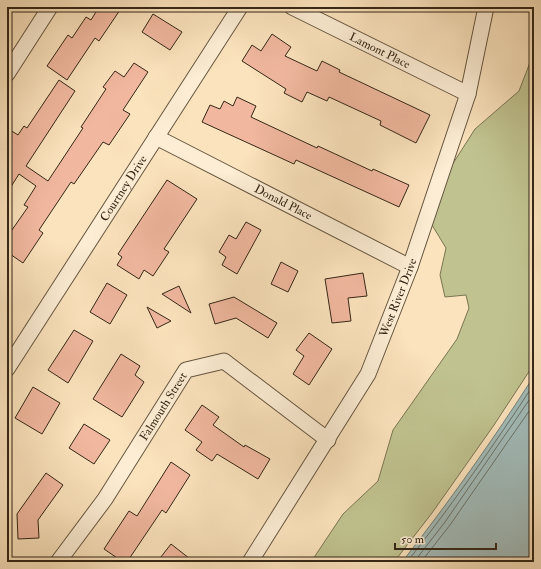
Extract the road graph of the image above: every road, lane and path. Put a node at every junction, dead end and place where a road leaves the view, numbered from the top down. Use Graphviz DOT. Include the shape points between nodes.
graph roads {
  1 [pos="50,7"];
  2 [pos="240,7"];
  3 [pos="292,7"];
  4 [pos="486,7"];
  5 [pos="7,74"];
  6 [pos="468,94"];
  7 [pos="156,137"];
  8 [pos="410,267"];
  9 [pos="7,369"];
  10 [pos="328,440"];
  11 [pos="58,562"];
  12 [pos="250,562"];
  1 -- 5 [label="street"];
  2 -- 7 [label="street, Courtney Drive"];
  3 -- 6 [label="street, Lamont Place"];
  4 -- 6 [label="street, West River Drive"];
  6 -- 8 [label="street, West River Drive"];
  7 -- 8 [label="street, Donald Place"];
  7 -- 9 [label="street, Courtney Drive"];
  8 -- 10 [label="street, West River Drive" via="368,374"];
  10 -- 11 [label="street, Falmouth Street" via="224,362 186,370 105,499"];
  10 -- 12 [label="street, West River Drive"];
}
